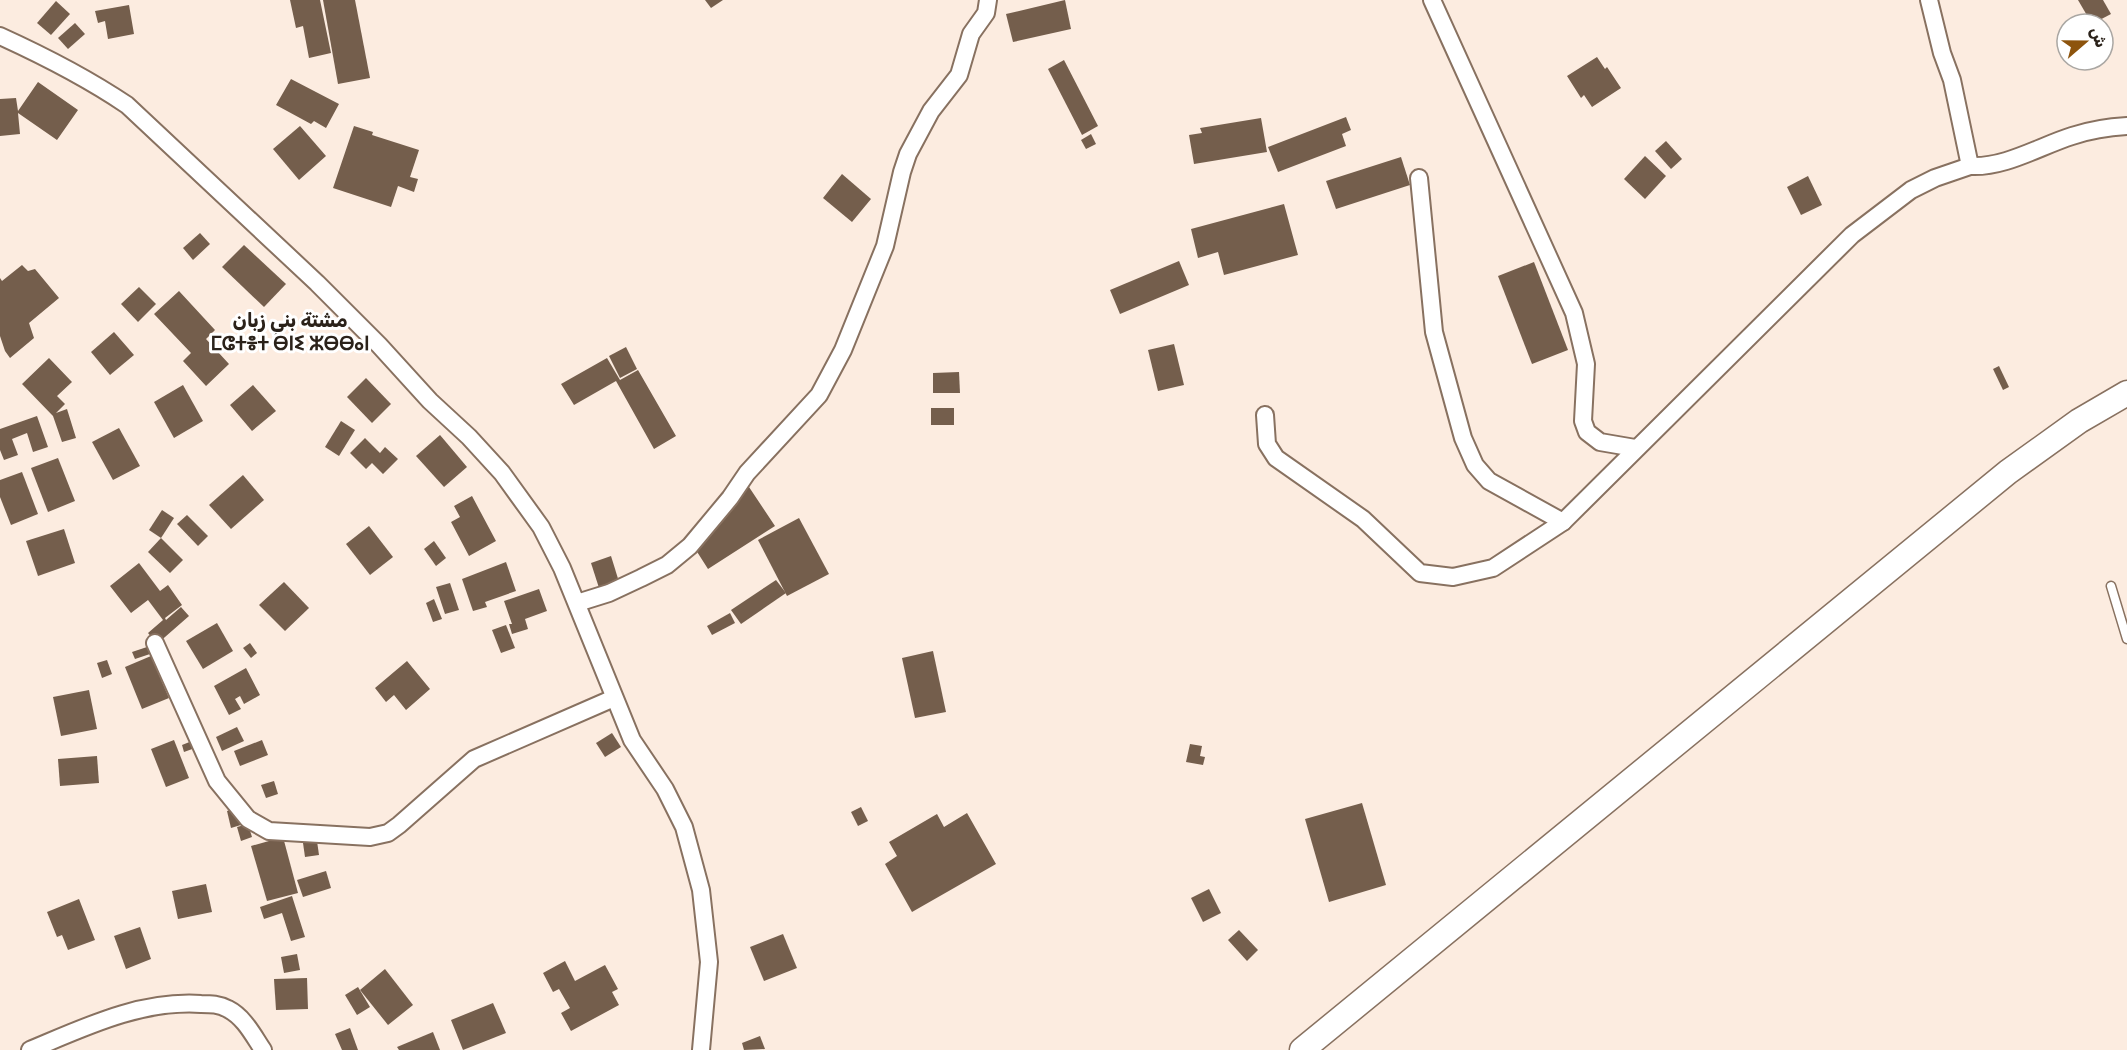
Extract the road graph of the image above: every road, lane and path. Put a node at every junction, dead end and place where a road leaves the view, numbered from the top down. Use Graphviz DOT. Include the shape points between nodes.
graph roads {
  1 [pos="988,0"];
  2 [pos="1432,0"];
  3 [pos="1929,0"];
  4 [pos="0,36"];
  5 [pos="2127,126"];
  6 [pos="1970,166"];
  7 [pos="1419,178"];
  8 [pos="2127,393"];
  9 [pos="1264,415"];
  10 [pos="1635,448"];
  11 [pos="1563,522"];
  12 [pos="2111,586"];
  13 [pos="577,603"];
  14 [pos="2127,639"];
  15 [pos="155,643"];
  16 [pos="614,698"];
  17 [pos="30,1050"];
  18 [pos="263,1050"];
  19 [pos="701,1050"];
  20 [pos="1302,1050"];
  1 -- 13 [label="street" via="986,13 971,33 960,75 931,111 908,154 885,246 828,380 805,411 747,472 690,546 667,565 609,593"];
  2 -- 10 [label="street" via="1574,313 1586,364 1583,421 1587,432 1600,442"];
  3 -- 6 [label="street" via="1952,80"];
  4 -- 13 [label="street" via="105,89 127,105 317,283 502,473 541,527"];
  5 -- 6 [label="street" via="2072,136 2002,161"];
  6 -- 10 [label="street" via="1911,190 1852,235"];
  7 -- 11 [label="street" via="1434,332 1463,438 1475,465 1489,481"];
  8 -- 20 [label="main road" via="2079,421 2008,472"];
  9 -- 11 [label="street" via="1268,444 1276,458 1363,519 1420,573 1453,577 1494,568"];
  10 -- 11 [label="street"];
  12 -- 14 [label="lane"];
  13 -- 16 [label="street"];
  15 -- 16 [label="street" via="217,781 248,819 269,831 370,837 388,833 474,759"];
  16 -- 19 [label="street" via="632,740 684,826 701,890 709,962"];
  17 -- 18 [label="street" via="103,1019 136,1009 182,1003 219,1005 230,1010 243,1020"];
}
